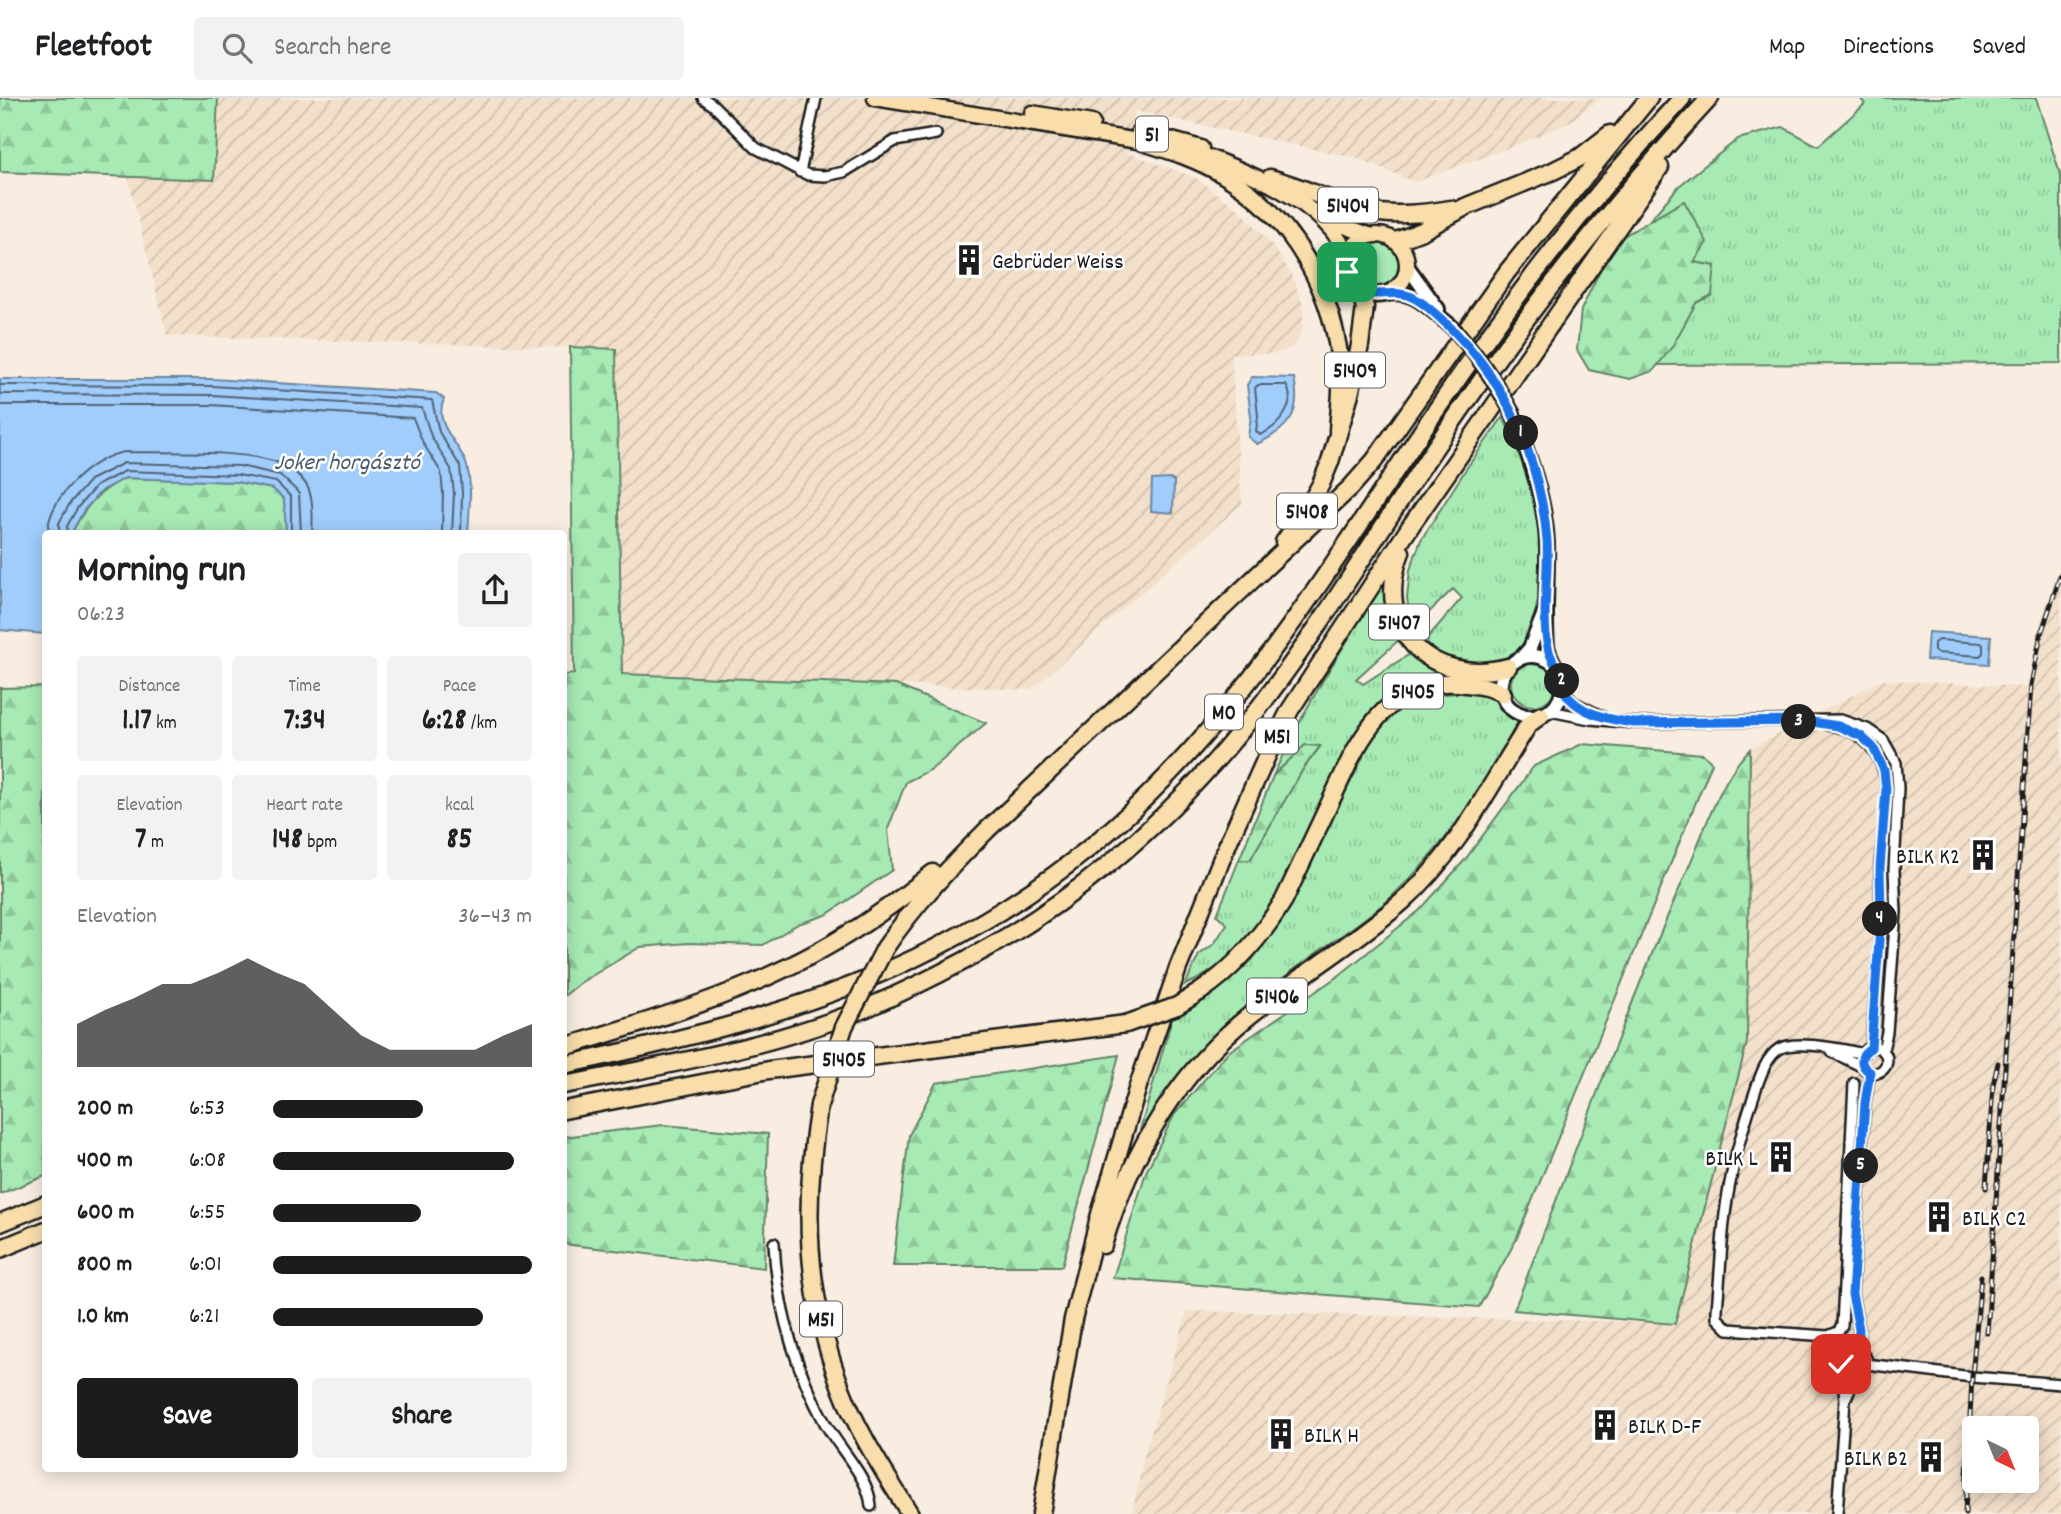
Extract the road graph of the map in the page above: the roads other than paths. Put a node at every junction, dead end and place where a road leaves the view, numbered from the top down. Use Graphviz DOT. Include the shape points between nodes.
graph roads {
  1 [pos="703,98"];
  2 [pos="816,98"];
  3 [pos="875,98"];
  4 [pos="935,98"];
  5 [pos="1682,98"];
  6 [pos="1710,98"];
  7 [pos="1644,104"];
  8 [pos="1679,131"];
  9 [pos="936,134"];
  10 [pos="1140,141"];
  11 [pos="800,172"];
  12 [pos="1270,178"];
  13 [pos="1465,207"];
  14 [pos="1369,236"];
  15 [pos="1396,241"];
  16 [pos="1348,257"];
  17 [pos="1408,266"];
  18 [pos="1359,290"];
  19 [pos="1386,294"];
  20 [pos="1451,326"];
  21 [pos="1338,431"];
  22 [pos="1412,524"];
  23 [pos="1254,579"];
  24 [pos="1546,606"];
  25 [pos="1522,657"];
  26 [pos="1555,665"];
  27 [pos="1508,667"];
  28 [pos="1563,689"];
  29 [pos="1503,694"];
  30 [pos="1545,713"];
  31 [pos="1611,720"];
  32 [pos="1806,721"];
  33 [pos="987,830"];
  34 [pos="567,1047"];
  35 [pos="1817,1047"];
  36 [pos="1867,1051"];
  37 [pos="1883,1051"];
  38 [pos="567,1064"];
  39 [pos="1867,1070"];
  40 [pos="1854,1083"];
  41 [pos="567,1085"];
  42 [pos="567,1109"];
  43 [pos="42,1206"];
  44 [pos="0,1223"];
  45 [pos="42,1232"];
  46 [pos="774,1243"];
  47 [pos="0,1250"];
  48 [pos="1073,1319"];
  49 [pos="1858,1350"];
  50 [pos="1866,1364"];
  51 [pos="1843,1368"];
  52 [pos="1857,1373"];
  53 [pos="2061,1384"];
  54 [pos="1845,1400"];
  55 [pos="871,1506"];
  56 [pos="910,1514"];
  57 [pos="1041,1514"];
  58 [pos="1837,1514"];
  1 -- 11 [label="street" via="756,148"];
  2 -- 11 [label="street"];
  3 -- 10 [label="main road, 51"];
  4 -- 12 [label="main road, 51" via="1164,137 1223,156"];
  5 -- 38 [label="highway, M0" via="1542,263 1308,600 1233,700 1165,779 1100,840 1037,887 939,947 857,984 752,1020"];
  6 -- 8 [label="highway, M0"];
  7 -- 13 [label="highway" via="1579,158"];
  7 -- 23 [label="highway" via="1507,272 1374,461"];
  8 -- 22 [label="highway" via="1662,165"];
  8 -- 41 [label="highway, M0" via="1579,249 1505,347 1268,697 1147,832 1090,879 1010,934 965,961 867,1007 754,1044"];
  9 -- 11 [label="street" via="895,141 844,172 825,176"];
  10 -- 16 [label="main road, 51" via="1183,149 1265,183 1317,215"];
  10 -- 21 [label="highway, 51408" via="1185,155 1223,174 1274,215 1299,247 1319,285 1335,332 1341,377"];
  12 -- 13 [label="highway, 51404" via="1378,213 1409,215"];
  12 -- 14 [label="main road, 51" via="1339,224"];
  13 -- 15 [label="highway"];
  14 -- 15 [label="main road, 51" via="1383,235"];
  14 -- 16 [label="main road" via="1355,243"];
  15 -- 17 [label="main road"];
  16 -- 18 [label="main road, 51" via="1347,272"];
  17 -- 19 [label="main road" via="1401,283"];
  17 -- 20 [label="street"];
  18 -- 19 [label="main road"];
  18 -- 21 [label="highway, 51409" via="1365,307 1351,390"];
  19 -- 20 [label="street" via="1402,292 1417,299"];
  20 -- 24 [label="street, bridge" via="1490,372 1527,449 1547,540"];
  21 -- 23 [label="highway, 51408" via="1330,462 1306,511"];
  22 -- 27 [label="highway, 51407" via="1395,567 1391,595 1403,632 1437,662 1483,671"];
  22 -- 48 [label="highway, M51" via="1290,710 1228,843 1165,1003"];
  23 -- 33 [label="highway"];
  24 -- 25 [label="street"];
  24 -- 26 [label="street" via="1548,648"];
  25 -- 26 [label="street" via="1539,656"];
  25 -- 27 [label="street"];
  26 -- 28 [label="street"];
  27 -- 29 [label="street" via="1502,678"];
  28 -- 30 [label="street, 51406" via="1559,701"];
  28 -- 31 [label="street" via="1573,702"];
  29 -- 30 [label="street" via="1517,713 1532,717"];
  29 -- 42 [label="highway, 51405, bridge" via="1494,688 1452,682 1409,692 1381,711 1351,758 1271,922 1233,966 1177,1006 1126,1024 769,1070"];
  30 -- 31 [label="street"];
  30 -- 48 [label="highway, 51406" via="1529,724 1478,810 1404,900 1248,1017 1179,1088 1133,1161"];
  31 -- 32 [label="street" via="1668,724"];
  32 -- 36 [label="street" via="1838,726 1861,736 1873,747 1884,770 1881,914"];
  32 -- 37 [label="street" via="1841,720 1867,729 1883,740 1896,763 1896,912"];
  33 -- 34 [label="highway" via="878,914 818,952 722,995"];
  33 -- 56 [label="highway, M51, bridge" via="932,886 885,948 844,1027 819,1105 811,1154 808,1216 818,1308 842,1390 871,1451"];
  35 -- 36 [label="street"];
  35 -- 39 [label="street"];
  35 -- 40 [label="street" via="1784,1047 1771,1057 1741,1132 1725,1211 1717,1310 1717,1318 1728,1329 1828,1336 1842,1326"];
  36 -- 37 [label="street"];
  36 -- 39 [label="street" via="1862,1061"];
  37 -- 39 [label="street" via="1885,1067 1878,1073"];
  39 -- 49 [label="street" via="1852,1294"];
  43 -- 44 [label="highway"];
  45 -- 47 [label="highway"];
  46 -- 55 [label="street" via="779,1294 796,1363 826,1426 868,1486"];
  48 -- 57 [label="highway, M51"];
  49 -- 50 [label="street"];
  49 -- 51 [label="street" via="1844,1353"];
  50 -- 52 [label="street"];
  50 -- 53 [label="street"];
  51 -- 52 [label="street"];
  51 -- 54 [label="street"];
  52 -- 54 [label="street"];
  54 -- 58 [label="street"];
}
